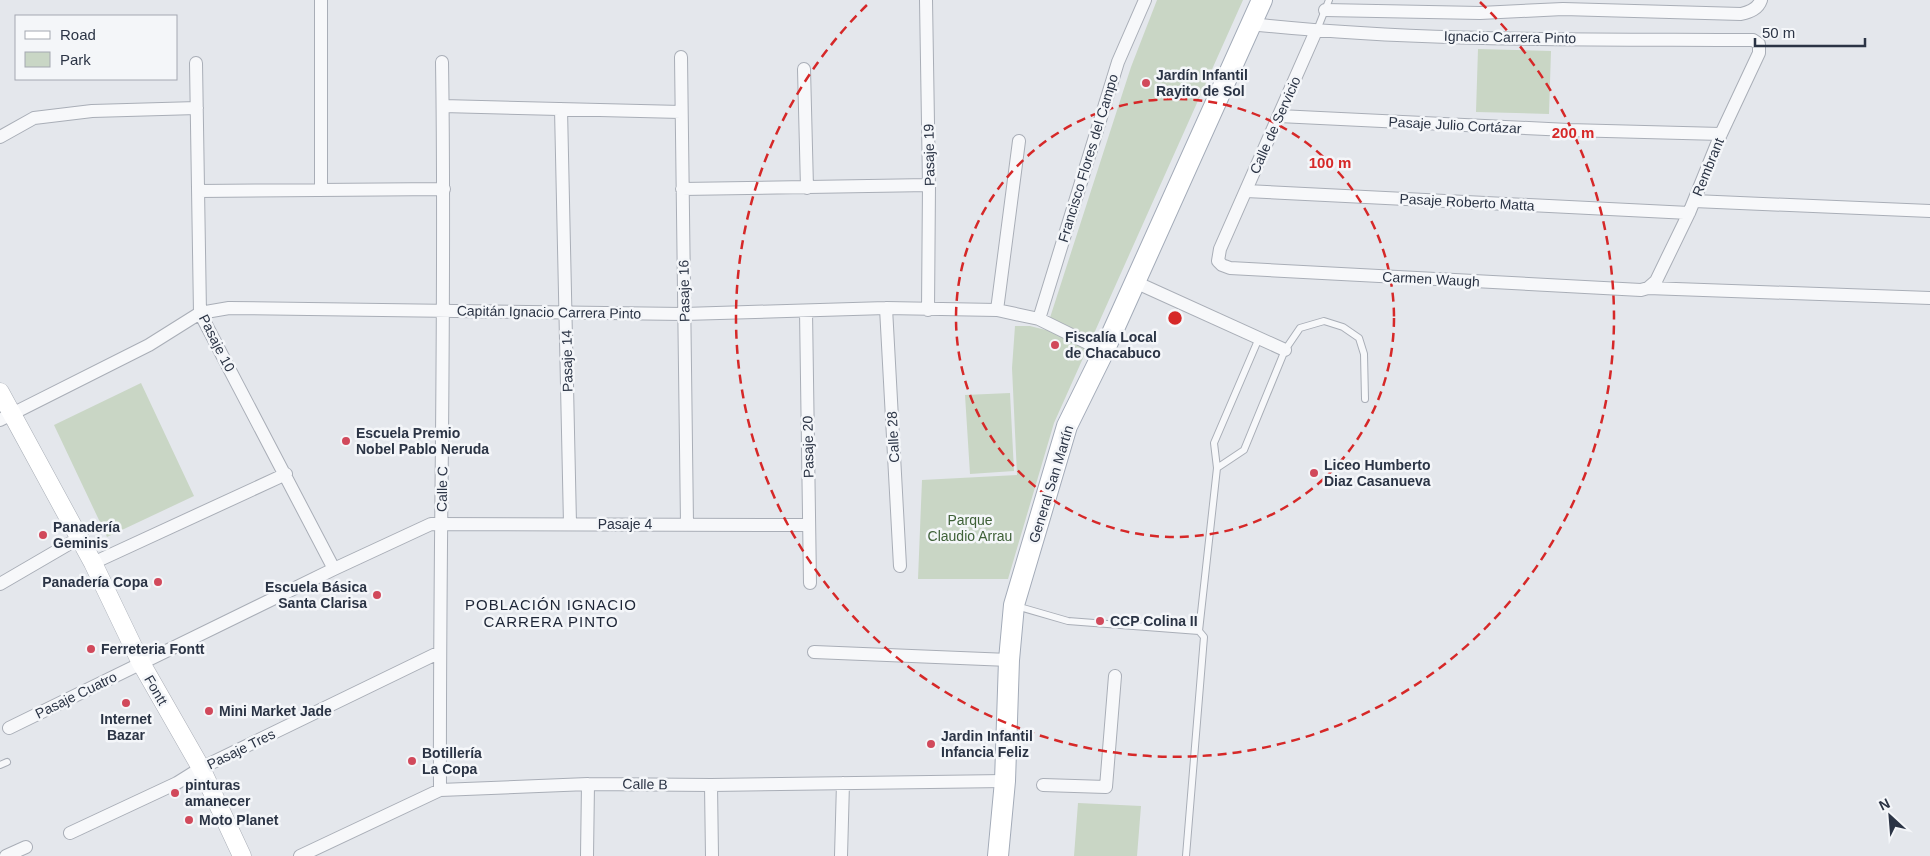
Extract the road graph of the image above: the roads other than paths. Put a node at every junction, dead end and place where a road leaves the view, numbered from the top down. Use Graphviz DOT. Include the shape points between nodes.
graph roads {
  1 [pos="321,0"];
  2 [pos="926,0"];
  3 [pos="1145,0"];
  4 [pos="1262,0"];
  5 [pos="1761,0"];
  6 [pos="1562,4"];
  7 [pos="1327,5"];
  8 [pos="1251,24"];
  9 [pos="1316,31"];
  10 [pos="1759,52"];
  11 [pos="681,57"];
  12 [pos="442,62"];
  13 [pos="196,63"];
  14 [pos="804,69"];
  15 [pos="443,106"];
  16 [pos="197,108"];
  17 [pos="561,109"];
  18 [pos="682,112"];
  19 [pos="1279,116"];
  20 [pos="1721,134"];
  21 [pos="0,137"];
  22 [pos="1019,141"];
  23 [pos="929,185"];
  24 [pos="807,188"];
  25 [pos="444,189"];
  26 [pos="682,189"];
  27 [pos="321,190"];
  28 [pos="198,191"];
  29 [pos="1246,191"];
  30 [pos="1694,201"];
  31 [pos="1930,211"];
  32 [pos="1689,213"];
  33 [pos="1220,249"];
  34 [pos="1135,282"];
  35 [pos="1652,285"];
  36 [pos="1930,298"];
  37 [pos="886,308"];
  38 [pos="444,310"];
  39 [pos="928,310"];
  40 [pos="997,310"];
  41 [pos="806,311"];
  42 [pos="200,313"];
  43 [pos="565,313"];
  44 [pos="684,314"];
  45 [pos="1039,319"];
  46 [pos="1259,338"];
  47 [pos="1285,350"];
  48 [pos="1104,351"];
  49 [pos="0,392"];
  50 [pos="1365,398"];
  51 [pos="6,417"];
  52 [pos="1217,468"];
  53 [pos="286,474"];
  54 [pos="442,523"];
  55 [pos="570,524"];
  56 [pos="687,524"];
  57 [pos="809,525"];
  58 [pos="79,538"];
  59 [pos="93,563"];
  60 [pos="900,566"];
  61 [pos="334,569"];
  62 [pos="810,583"];
  63 [pos="0,584"];
  64 [pos="1014,605"];
  65 [pos="1199,631"];
  66 [pos="440,652"];
  67 [pos="814,652"];
  68 [pos="1009,660"];
  69 [pos="141,663"];
  70 [pos="1115,676"];
  71 [pos="9,728"];
  72 [pos="7,762"];
  73 [pos="0,765"];
  74 [pos="201,768"];
  75 [pos="1005,781"];
  76 [pos="588,784"];
  77 [pos="843,784"];
  78 [pos="711,785"];
  79 [pos="1043,785"];
  80 [pos="440,790"];
  81 [pos="70,833"];
  82 [pos="26,847"];
  83 [pos="6,856"];
  84 [pos="242,856"];
  85 [pos="300,856"];
  86 [pos="587,856"];
  87 [pos="712,856"];
  88 [pos="841,856"];
  89 [pos="998,856"];
  90 [pos="1186,856"];
  1 -- 27 [label="street"];
  2 -- 23 [label="street, Pasaje 19"];
  3 -- 45 [label="street, Francisco Flores del Campo" via="1118,62"];
  4 -- 8 [label="main road, General San Martín"];
  5 -- 6 [label="street" via="1752,10 1741,14"];
  6 -- 7 [label="street" via="1480,14"];
  7 -- 9 [label="lane, Calle de Servicio"];
  8 -- 9 [label="street, Ignacio Carrera Pinto"];
  8 -- 34 [label="main road, General San Martín"];
  9 -- 10 [label="street, Ignacio Carrera Pinto" via="1470,38 1752,40 1759,44"];
  9 -- 19 [label="street, Calle de Servicio"];
  10 -- 20 [label="street, Rembrant"];
  11 -- 18 [label="street, Pasaje 16"];
  12 -- 15 [label="street, Calle C"];
  13 -- 16 [label="street, Pasaje 10"];
  14 -- 24 [label="street"];
  15 -- 17 [label="street"];
  15 -- 25 [label="street, Calle C"];
  16 -- 21 [label="street" via="92,111 34,118"];
  16 -- 28 [label="street, Pasaje 10"];
  17 -- 18 [label="street"];
  17 -- 43 [label="street, Pasaje 14"];
  18 -- 26 [label="street, Pasaje 16"];
  19 -- 20 [label="street, Pasaje Julio Cortázar"];
  19 -- 29 [label="street, Calle de Servicio"];
  20 -- 30 [label="street, Rembrant"];
  22 -- 40 [label="street"];
  23 -- 24 [label="street"];
  23 -- 39 [label="street, Pasaje 19"];
  24 -- 26 [label="street"];
  25 -- 27 [label="street"];
  25 -- 38 [label="street, Calle C"];
  26 -- 44 [label="street, Pasaje 16"];
  27 -- 28 [label="street"];
  28 -- 42 [label="street, Pasaje 10"];
  29 -- 32 [label="street, Pasaje Roberto Matta"];
  29 -- 33 [label="street, Calle de Servicio"];
  30 -- 31 [label="street"];
  30 -- 32 [label="street, Rembrant"];
  32 -- 35 [label="street, Rembrant"];
  33 -- 35 [label="street, Carmen Waugh" via="1218,261 1230,268 1641,290"];
  34 -- 46 [label="street"];
  34 -- 48 [label="main road, General San Martín"];
  35 -- 36 [label="street"];
  37 -- 39 [label="street, Capitán Ignacio Carrera Pinto"];
  37 -- 41 [label="street, Capitán Ignacio Carrera Pinto"];
  37 -- 60 [label="street, Calle 28"];
  38 -- 42 [label="street, Capitán Ignacio Carrera Pinto" via="229,308"];
  38 -- 43 [label="street, Capitán Ignacio Carrera Pinto"];
  38 -- 54 [label="street, Calle C"];
  39 -- 40 [label="street, Capitán Ignacio Carrera Pinto"];
  40 -- 45 [label="street, Capitán Ignacio Carrera Pinto"];
  41 -- 44 [label="street, Capitán Ignacio Carrera Pinto"];
  41 -- 57 [label="street, Pasaje 20"];
  42 -- 51 [label="street, Capitán Ignacio Carrera Pinto" via="149,345"];
  42 -- 53 [label="street, Pasaje 10"];
  43 -- 44 [label="street, Capitán Ignacio Carrera Pinto"];
  43 -- 55 [label="street, Pasaje 14"];
  44 -- 56 [label="street, Pasaje 16"];
  45 -- 48 [label="street, Capitán Ignacio Carrera Pinto"];
  46 -- 47 [label="street"];
  46 -- 52 [label="lane" via="1214,443"];
  47 -- 50 [label="lane" via="1300,328 1324,322 1343,328 1359,338 1364,354"];
  47 -- 52 [label="lane" via="1244,450"];
  48 -- 64 [label="main road, General San Martín" via="1067,426"];
  49 -- 51 [label="main road, Fontt"];
  51 -- 58 [label="main road, Fontt"];
  52 -- 65 [label="lane"];
  53 -- 59 [label="street"];
  53 -- 61 [label="street, Pasaje 10"];
  54 -- 55 [label="street, Pasaje 4"];
  54 -- 61 [label="street, Pasaje Cuatro" via="430,524"];
  54 -- 66 [label="street, Calle C"];
  55 -- 56 [label="street, Pasaje 4"];
  56 -- 57 [label="street, Pasaje 4"];
  57 -- 62 [label="street, Pasaje 20"];
  58 -- 59 [label="main road, Fontt"];
  58 -- 63 [label="street"];
  59 -- 69 [label="main road, Fontt"];
  61 -- 69 [label="street, Pasaje Cuatro"];
  64 -- 65 [label="lane" via="1068,621"];
  64 -- 68 [label="main road, General San Martín"];
  65 -- 90 [label="lane" via="1204,637"];
  66 -- 74 [label="street, Pasaje Tres"];
  66 -- 80 [label="street, Calle C"];
  67 -- 68 [label="street"];
  68 -- 75 [label="main road, General San Martín"];
  69 -- 71 [label="street, Pasaje Cuatro"];
  69 -- 74 [label="main road, Fontt"];
  70 -- 79 [label="street" via="1106,787"];
  72 -- 73 [label="lane"];
  74 -- 81 [label="street, Pasaje Tres" via="177,783"];
  74 -- 84 [label="main road, Fontt"];
  75 -- 77 [label="street, Calle B"];
  75 -- 89 [label="main road, General San Martín"];
  76 -- 78 [label="street, Calle B"];
  76 -- 80 [label="street, Calle B"];
  76 -- 86 [label="street"];
  77 -- 78 [label="street, Calle B"];
  77 -- 88 [label="street"];
  78 -- 87 [label="street"];
  80 -- 85 [label="street, Calle B"];
  82 -- 83 [label="street"];
}
